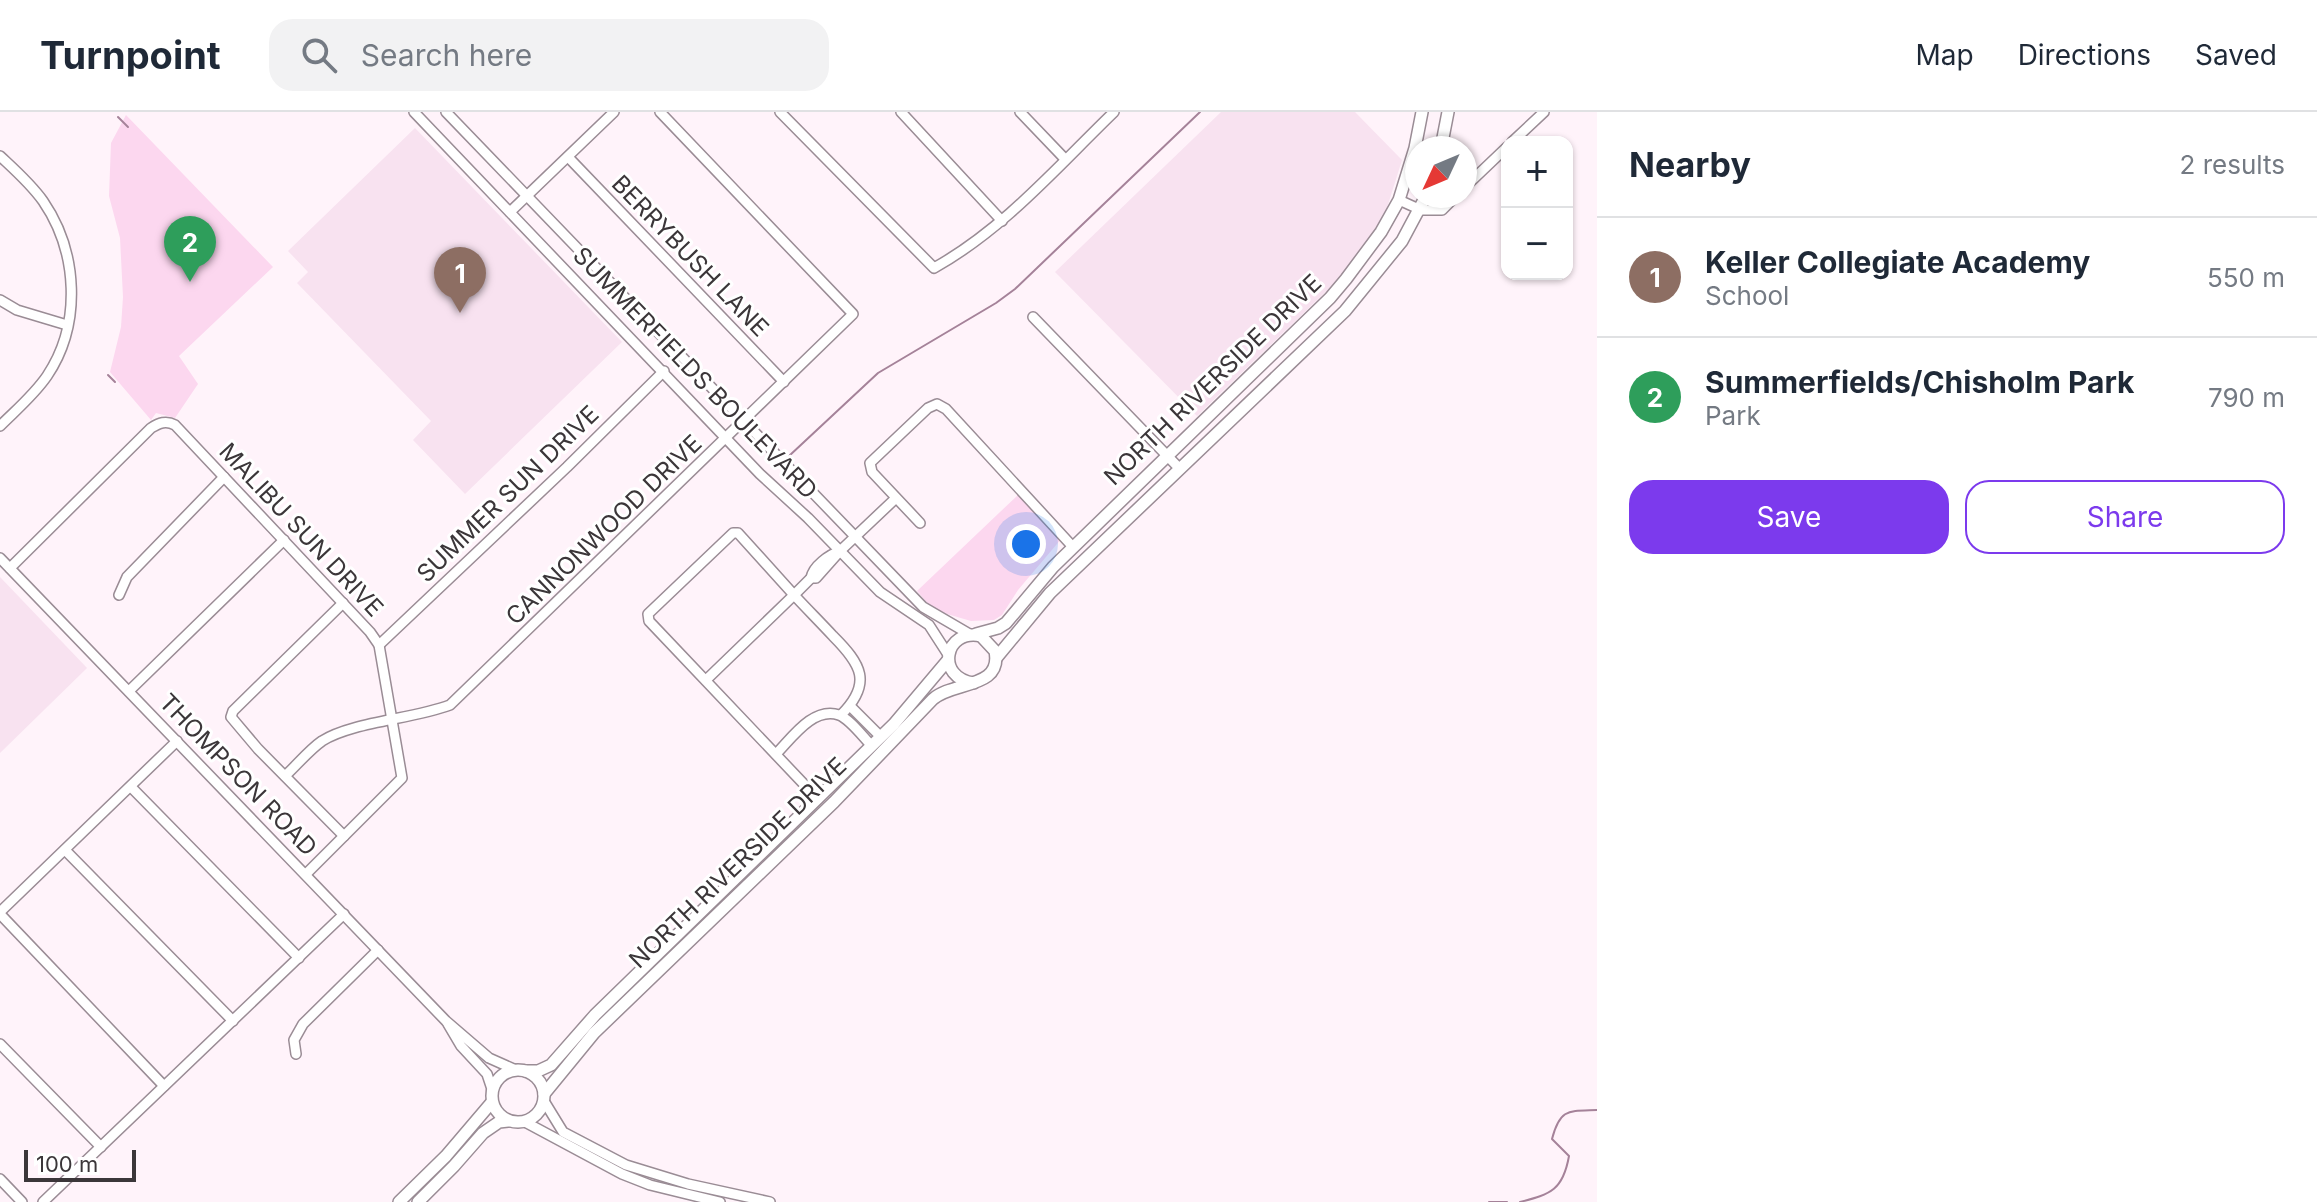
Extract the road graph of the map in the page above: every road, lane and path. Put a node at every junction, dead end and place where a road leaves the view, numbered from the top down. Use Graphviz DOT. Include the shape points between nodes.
graph roads {
  1 [pos="414,112"];
  2 [pos="446,112"];
  3 [pos="614,112"];
  4 [pos="660,112"];
  5 [pos="780,112"];
  6 [pos="901,112"];
  7 [pos="1020,112"];
  8 [pos="1114,112"];
  9 [pos="1422,112"];
  10 [pos="1448,112"];
  11 [pos="1544,112"];
  12 [pos="1443,136"];
  13 [pos="1518,136"];
  14 [pos="1501,153"];
  15 [pos="0,156"];
  16 [pos="568,157"];
  17 [pos="1065,159"];
  18 [pos="1477,176"];
  19 [pos="527,196"];
  20 [pos="1399,200"];
  21 [pos="1444,208"];
  22 [pos="1421,210"];
  23 [pos="510,212"];
  24 [pos="1002,221"];
  25 [pos="0,300"];
  26 [pos="1033,317"];
  27 [pos="67,325"];
  28 [pos="664,371"];
  29 [pos="784,382"];
  30 [pos="744,422"];
  31 [pos="0,426"];
  32 [pos="728,437"];
  33 [pos="1167,456"];
  34 [pos="1180,469"];
  35 [pos="224,477"];
  36 [pos="896,498"];
  37 [pos="920,523"];
  38 [pos="854,536"];
  39 [pos="284,540"];
  40 [pos="1073,547"];
  41 [pos="840,551"];
  42 [pos="0,558"];
  43 [pos="10,568"];
  44 [pos="119,595"];
  45 [pos="794,595"];
  46 [pos="343,603"];
  47 [pos="972,635"];
  48 [pos="379,645"];
  49 [pos="997,657"];
  50 [pos="949,658"];
  51 [pos="706,680"];
  52 [pos="974,683"];
  53 [pos="129,691"];
  54 [pos="850,706"];
  55 [pos="841,715"];
  56 [pos="394,721"];
  57 [pos="177,741"];
  58 [pos="876,742"];
  59 [pos="776,754"];
  60 [pos="285,776"];
  61 [pos="131,787"];
  62 [pos="818,799"];
  63 [pos="344,836"];
  64 [pos="65,850"];
  65 [pos="306,874"];
  66 [pos="0,913"];
  67 [pos="344,914"];
  68 [pos="707,915"];
  69 [pos="378,950"];
  70 [pos="299,958"];
  71 [pos="233,1021"];
  72 [pos="446,1021"];
  73 [pos="0,1044"];
  74 [pos="296,1054"];
  75 [pos="521,1070"];
  76 [pos="164,1086"];
  77 [pos="492,1096"];
  78 [pos="544,1097"];
  79 [pos="508,1121"];
  80 [pos="525,1122"];
  81 [pos="101,1147"];
  82 [pos="624,1170"];
  83 [pos="0,1179"];
  84 [pos="22,1202"];
  85 [pos="43,1202"];
  86 [pos="399,1202"];
  87 [pos="418,1202"];
  88 [pos="720,1202"];
  89 [pos="770,1202"];
  1 -- 23 [label="street, SUMMERFIELDS BOULEVARD"];
  2 -- 19 [label="street, SUMMERFIELDS BOULEVARD"];
  3 -- 16 [label="street"];
  4 -- 29 [label="street, CANNONWOOD DRIVE" via="853,314"];
  5 -- 24 [label="street" via="934,268"];
  6 -- 24 [label="street"];
  7 -- 17 [label="street"];
  8 -- 17 [label="street"];
  9 -- 20 [label="main road, NORTH RIVERSIDE DRIVE"];
  10 -- 12 [label="main road"];
  11 -- 13 [label="street"];
  14 -- 18 [label="street"];
  15 -- 27 [label="street" via="41,198 60,234 73,296"];
  16 -- 19 [label="street"];
  16 -- 29 [label="street, BERRYBUSH LANE"];
  17 -- 24 [label="street"];
  19 -- 23 [label="street"];
  19 -- 30 [label="street, SUMMERFIELDS BOULEVARD"];
  20 -- 22 [label="street"];
  20 -- 33 [label="main road, NORTH RIVERSIDE DRIVE" via="1330,298"];
  21 -- 22 [label="street"];
  22 -- 34 [label="main road, NORTH RIVERSIDE DRIVE" via="1345,311"];
  23 -- 28 [label="street, SUMMERFIELDS BOULEVARD"];
  25 -- 27 [label="street"];
  26 -- 33 [label="street"];
  27 -- 31 [label="street" via="48,375"];
  28 -- 32 [label="street, SUMMERFIELDS BOULEVARD"];
  28 -- 48 [label="street, SUMMER SUN DRIVE"];
  29 -- 30 [label="street, CANNONWOOD DRIVE"];
  30 -- 32 [label="street, CANNONWOOD DRIVE"];
  30 -- 38 [label="street, SUMMERFIELDS BOULEVARD"];
  32 -- 41 [label="street, SUMMERFIELDS BOULEVARD"];
  32 -- 56 [label="street, CANNONWOOD DRIVE" via="450,705"];
  33 -- 34 [label="street"];
  33 -- 40 [label="main road, NORTH RIVERSIDE DRIVE"];
  34 -- 49 [label="main road, NORTH RIVERSIDE DRIVE" via="1050,593"];
  35 -- 39 [label="street, MALIBU SUN DRIVE"];
  35 -- 43 [label="street, MALIBU SUN DRIVE" via="175,425 158,423"];
  35 -- 44 [label="street" via="127,577"];
  36 -- 37 [label="street"];
  36 -- 38 [label="street"];
  36 -- 40 [label="street" via="870,463 928,408 942,405"];
  38 -- 41 [label="street"];
  38 -- 47 [label="street, SUMMERFIELDS BOULEVARD" via="923,607"];
  39 -- 46 [label="street, MALIBU SUN DRIVE"];
  39 -- 53 [label="street"];
  40 -- 47 [label="main road, NORTH RIVERSIDE DRIVE" via="1006,623"];
  41 -- 45 [label="street" via="812,572"];
  41 -- 50 [label="street, SUMMERFIELDS BOULEVARD" via="880,592 929,625"];
  42 -- 43 [label="street, THOMPSON ROAD"];
  43 -- 53 [label="street, THOMPSON ROAD"];
  45 -- 51 [label="street"];
  45 -- 51 [label="street" via="733,533 650,610 649,621"];
  45 -- 54 [label="street" via="855,658 860,682"];
  46 -- 48 [label="street, MALIBU SUN DRIVE"];
  46 -- 60 [label="street" via="233,711 231,717"];
  47 -- 49 [label="main road" via="987,639"];
  47 -- 50 [label="main road, NORTH RIVERSIDE DRIVE" via="953,644"];
  48 -- 56 [label="street, MALIBU SUN DRIVE"];
  49 -- 52 [label="main road, NORTH RIVERSIDE DRIVE" via="993,672"];
  50 -- 52 [label="main road" via="954,674"];
  50 -- 58 [label="main road, NORTH RIVERSIDE DRIVE"];
  51 -- 59 [label="street"];
  52 -- 68 [label="main road, NORTH RIVERSIDE DRIVE" via="949,688 933,699 862,774"];
  53 -- 57 [label="street, THOMPSON ROAD"];
  54 -- 55 [label="street"];
  54 -- 58 [label="street"];
  55 -- 58 [label="street"];
  55 -- 59 [label="street" via="808,721"];
  56 -- 60 [label="street, CANNONWOOD DRIVE" via="346,730 322,741"];
  56 -- 63 [label="street, MALIBU SUN DRIVE" via="402,778"];
  57 -- 61 [label="street"];
  57 -- 65 [label="street, THOMPSON ROAD"];
  58 -- 62 [label="main road, NORTH RIVERSIDE DRIVE"];
  59 -- 62 [label="street"];
  60 -- 63 [label="street"];
  61 -- 64 [label="street"];
  61 -- 70 [label="street"];
  62 -- 68 [label="main road, NORTH RIVERSIDE DRIVE"];
  63 -- 65 [label="street, MALIBU SUN DRIVE"];
  64 -- 66 [label="street"];
  64 -- 71 [label="street"];
  65 -- 67 [label="street, THOMPSON ROAD"];
  66 -- 76 [label="street"];
  67 -- 69 [label="street, THOMPSON ROAD"];
  67 -- 70 [label="street"];
  68 -- 75 [label="main road, NORTH RIVERSIDE DRIVE" via="585,1024 551,1065"];
  68 -- 78 [label="main road, NORTH RIVERSIDE DRIVE" via="594,1033"];
  69 -- 72 [label="street, THOMPSON ROAD"];
  69 -- 74 [label="street" via="303,1024 294,1040"];
  70 -- 71 [label="street"];
  71 -- 76 [label="street"];
  72 -- 75 [label="street, THOMPSON ROAD" via="489,1058"];
  72 -- 77 [label="street, THOMPSON ROAD" via="487,1074"];
  73 -- 81 [label="street"];
  75 -- 77 [label="main road, NORTH RIVERSIDE DRIVE" via="501,1076"];
  75 -- 78 [label="main road" via="539,1080"];
  76 -- 81 [label="street"];
  77 -- 79 [label="main road" via="498,1114"];
  77 -- 86 [label="main road, NORTH RIVERSIDE DRIVE" via="446,1156"];
  78 -- 80 [label="main road, NORTH RIVERSIDE DRIVE" via="539,1112"];
  78 -- 82 [label="street" via="563,1132"];
  79 -- 80 [label="main road"];
  79 -- 87 [label="main road" via="483,1133"];
  80 -- 82 [label="street"];
  81 -- 85 [label="street"];
  82 -- 88 [label="street" via="650,1185"];
  82 -- 89 [label="street"];
  83 -- 84 [label="street"];
}
